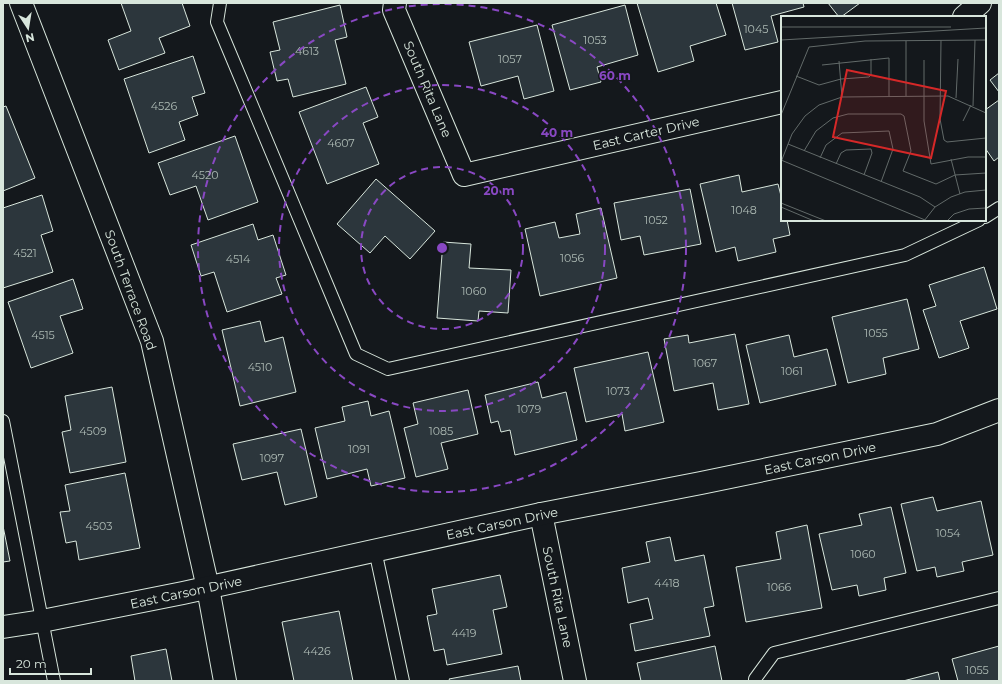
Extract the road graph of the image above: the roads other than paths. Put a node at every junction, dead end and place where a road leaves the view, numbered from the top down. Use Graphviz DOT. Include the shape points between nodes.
graph roads {
  1 [pos="21,3"];
  2 [pos="220,3"];
  3 [pos="395,3"];
  4 [pos="980,3"];
  5 [pos="965,16"];
  6 [pos="781,102"];
  7 [pos="464,175"];
  8 [pos="999,208"];
  9 [pos="986,216"];
  10 [pos="977,221"];
  11 [pos="997,417"];
  12 [pos="3,421"];
  13 [pos="541,514"];
  14 [pos="375,550"];
  15 [pos="208,588"];
  16 [pos="999,598"];
  17 [pos="42,621"];
  18 [pos="3,627"];
  19 [pos="54,681"];
  20 [pos="225,681"];
  21 [pos="402,681"];
  22 [pos="575,681"];
  23 [pos="755,681"];
  1 -- 15 [label="street, South Terrace Road" via="152,341"];
  2 -- 10 [label="lane" via="217,22 356,354 388,369 905,255"];
  3 -- 7 [label="street, South Rita Lane" via="394,10"];
  4 -- 5 [label="street"];
  6 -- 7 [label="street, East Carter Drive"];
  8 -- 9 [label="lane"];
  11 -- 13 [label="street, East Carson Drive" via="937,434"];
  12 -- 17 [label="lane"];
  13 -- 14 [label="street, East Carson Drive"];
  13 -- 22 [label="street, South Rita Lane"];
  14 -- 15 [label="street, East Carson Drive"];
  14 -- 21 [label="lane"];
  15 -- 17 [label="street, East Carson Drive"];
  15 -- 20 [label="street, South Terrace Road"];
  16 -- 23 [label="lane" via="774,653"];
  17 -- 18 [label="street, East Carson Drive"];
  17 -- 19 [label="lane"];
}
